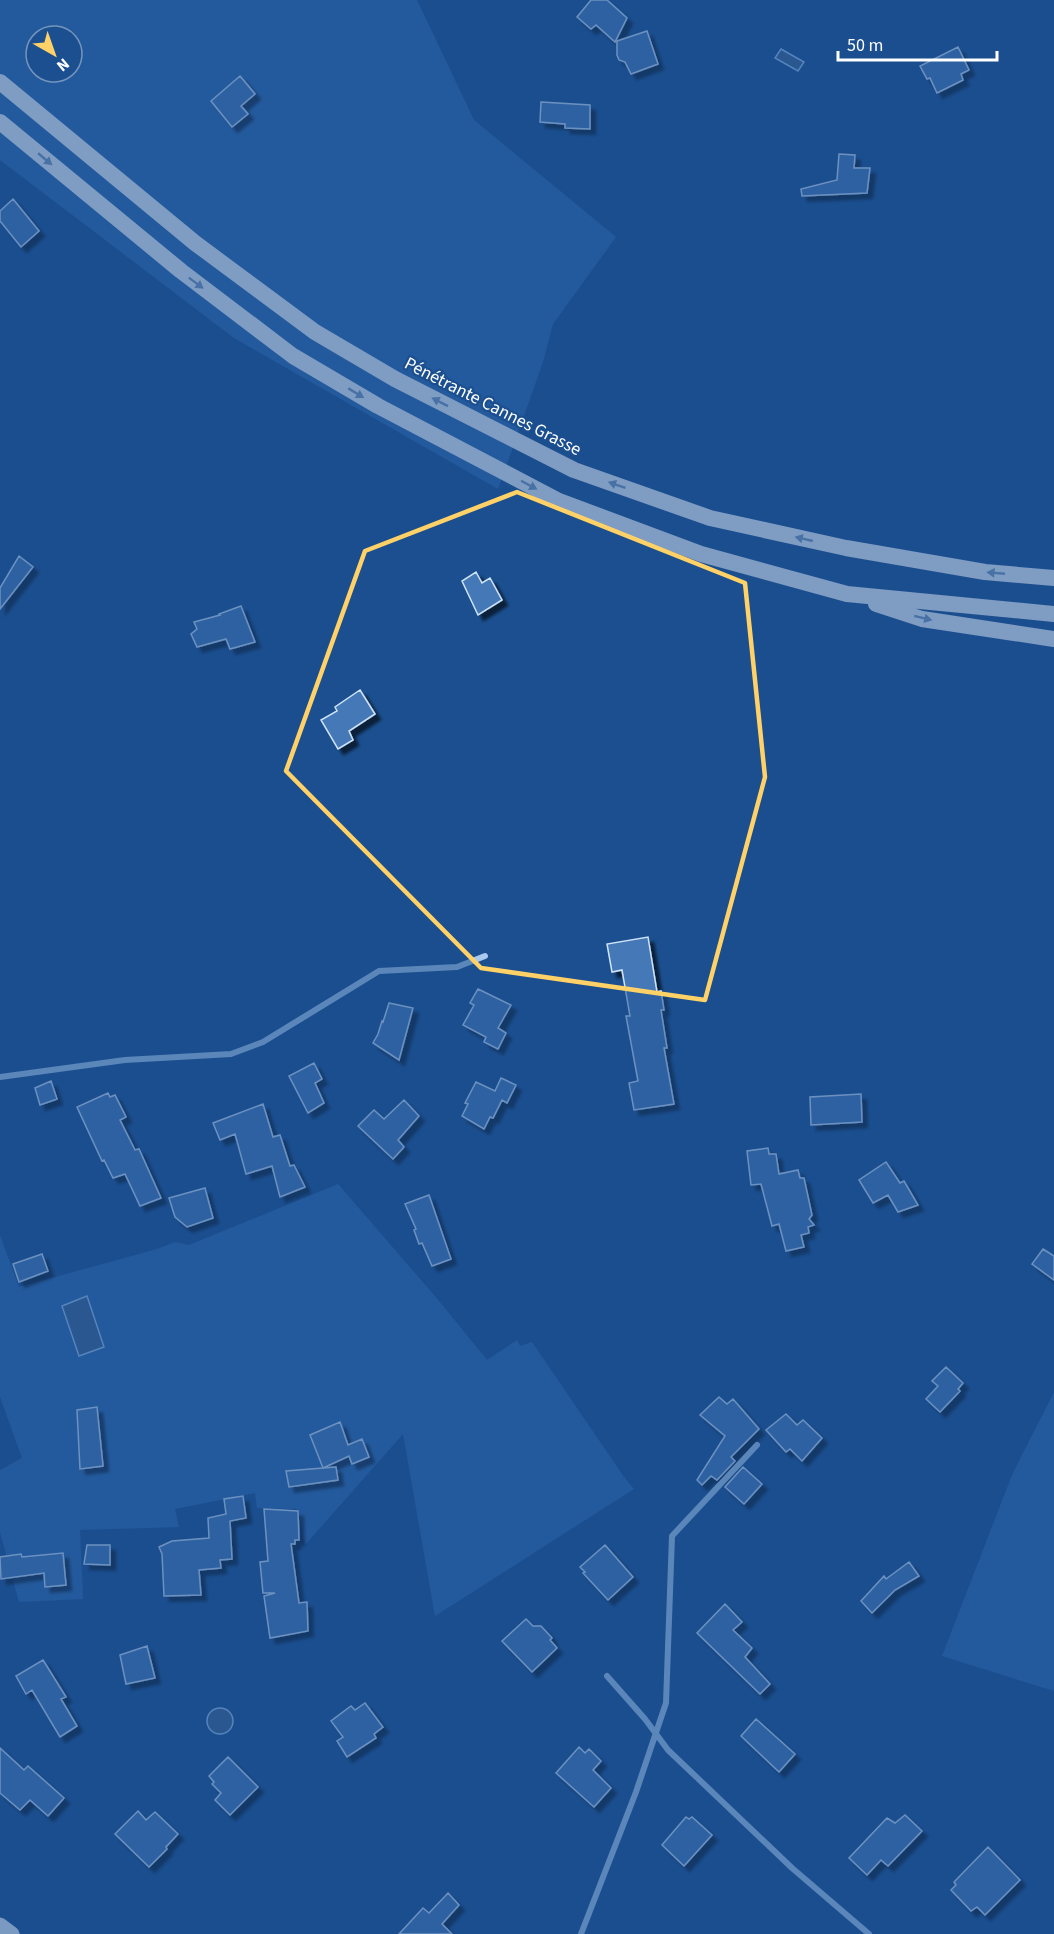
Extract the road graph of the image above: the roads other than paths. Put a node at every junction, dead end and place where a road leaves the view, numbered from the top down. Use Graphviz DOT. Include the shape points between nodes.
graph roads {
  1 [pos="0,82"];
  2 [pos="0,122"];
  3 [pos="1054,578"];
  4 [pos="847,594"];
  5 [pos="1054,614"];
  6 [pos="1054,639"];
  7 [pos="486,956"];
  8 [pos="0,1077"];
  9 [pos="757,1445"];
  10 [pos="607,1676"];
  11 [pos="656,1734"];
  12 [pos="0,1924"];
  13 [pos="12,1934"];
  14 [pos="581,1934"];
  15 [pos="869,1934"];
  3 -- 1 [label="highway, Pénétrante Cannes Grasse, one-way" via="985,572 846,548 710,518 574,470 395,379 315,332 195,243"];
  2 -- 4 [label="highway, one-way" via="181,271 293,356 378,406 559,501 701,554"];
  4 -- 5 [label="highway"];
  4 -- 6 [label="highway, one-way" via="922,619"];
  7 -- 8 [label="street" via="457,967 379,971 263,1042 231,1054 125,1060"];
  9 -- 11 [label="street" via="672,1536 666,1703"];
  10 -- 11 [label="street"];
  11 -- 14 [label="street"];
  11 -- 15 [label="street" via="792,1868"];
  12 -- 13 [label="main road"];
}
